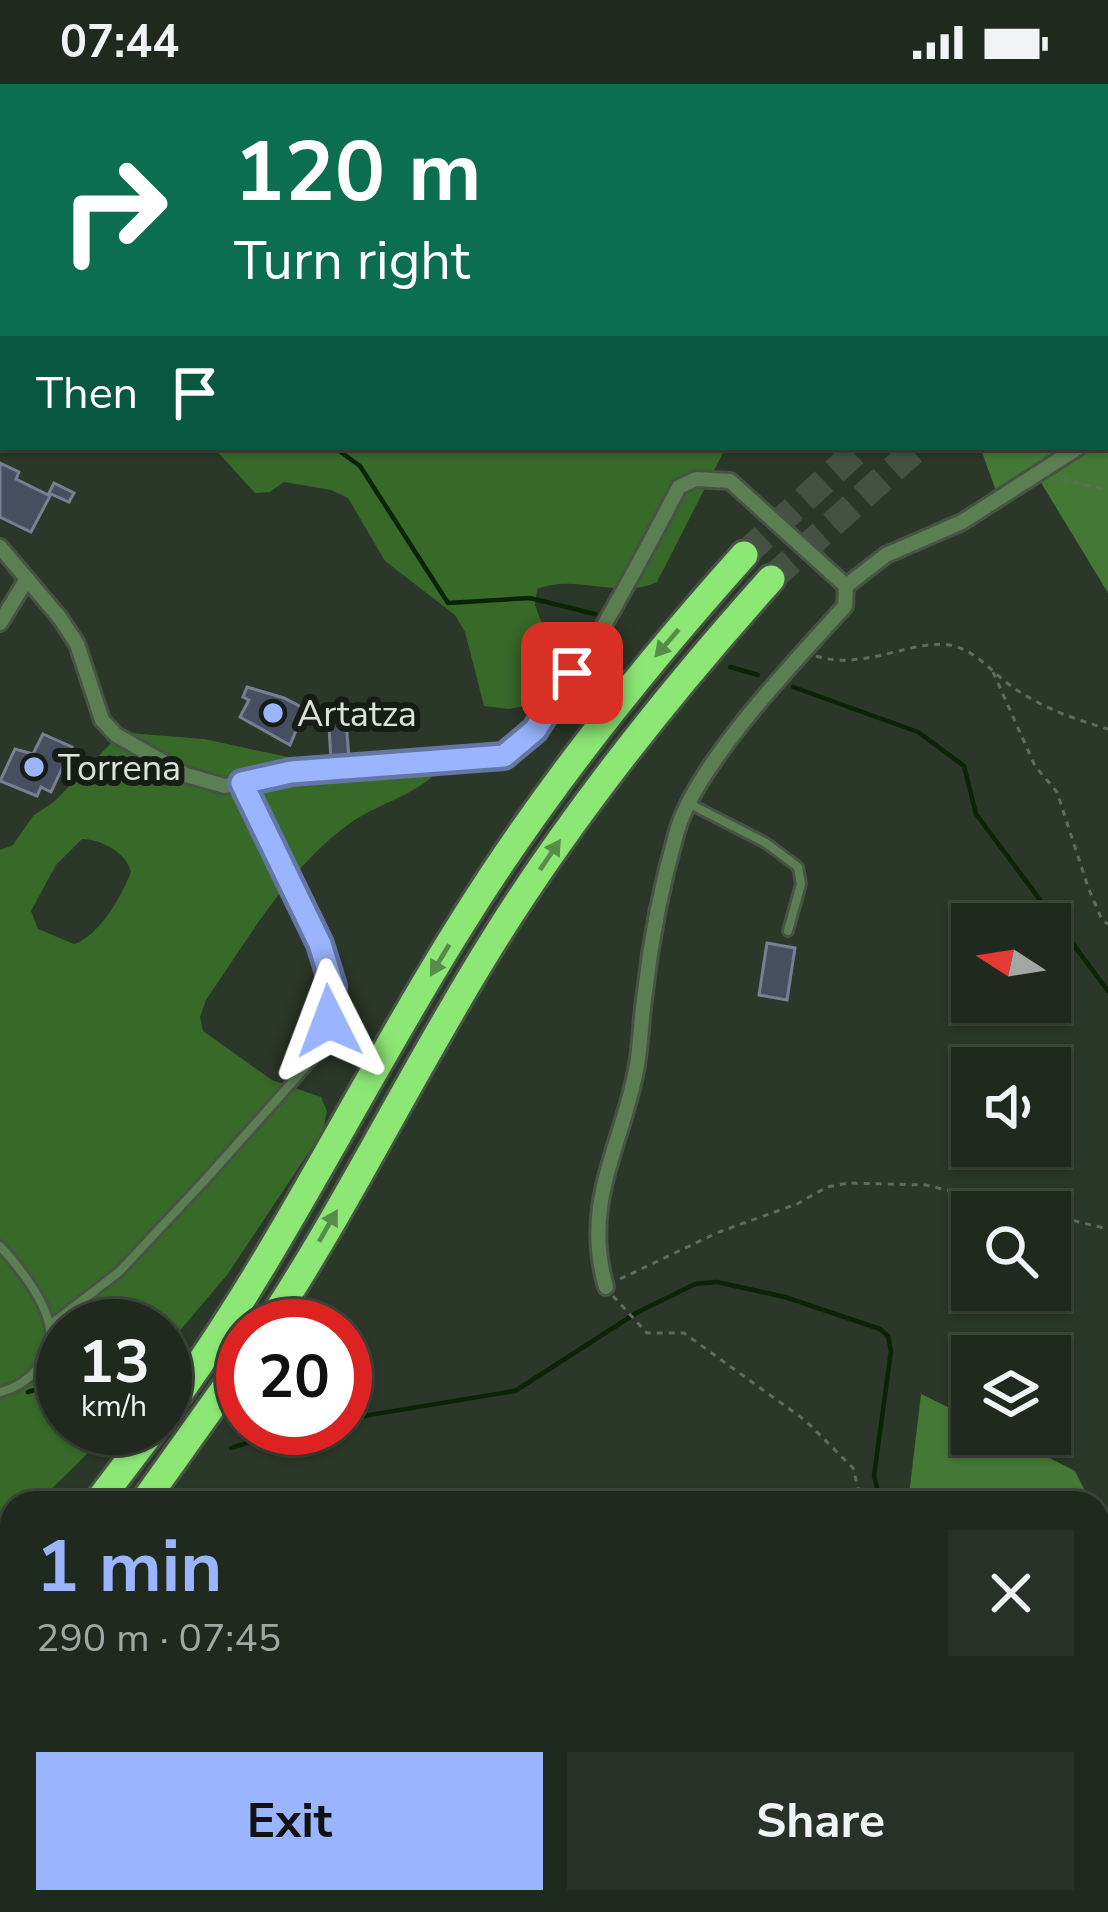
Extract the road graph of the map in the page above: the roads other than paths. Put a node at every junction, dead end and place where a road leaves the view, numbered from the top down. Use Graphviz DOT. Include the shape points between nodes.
graph roads {
  1 [pos="1074,450"];
  2 [pos="0,547"];
  3 [pos="744,555"];
  4 [pos="27,579"];
  5 [pos="771,579"];
  6 [pos="847,586"];
  7 [pos="0,623"];
  8 [pos="242,783"];
  9 [pos="688,802"];
  10 [pos="788,931"];
  11 [pos="0,1246"];
  12 [pos="606,1287"];
  13 [pos="36,1299"];
  14 [pos="84,1299"];
  15 [pos="284,1299"];
  16 [pos="36,1372"];
  17 [pos="192,1374"];
  18 [pos="0,1392"];
  19 [pos="216,1402"];
  20 [pos="133,1455"];
  21 [pos="106,1491"];
  22 [pos="152,1491"];
  1 -- 6 [label="street" via="962,522 886,555"];
  2 -- 4 [label="street"];
  3 -- 17 [label="highway, one-way" via="586,742 510,848"];
  4 -- 7 [label="street"];
  4 -- 8 [label="street" via="77,644 101,720 116,735 186,775"];
  15 -- 5 [label="highway, one-way" via="553,850"];
  6 -- 8 [label="street" via="730,481 696,479 680,487 572,673 519,747 504,756"];
  6 -- 9 [label="street" via="845,606"];
  8 -- 14 [label="lane" via="320,944 333,986 329,1021 311,1060 119,1272"];
  9 -- 10 [label="lane" via="799,868"];
  9 -- 12 [label="street" via="653,939 637,1067 598,1206"];
  11 -- 13 [label="lane"];
  16 -- 18 [label="lane"];
  19 -- 22 [label="highway"];
  20 -- 21 [label="highway"];
}
